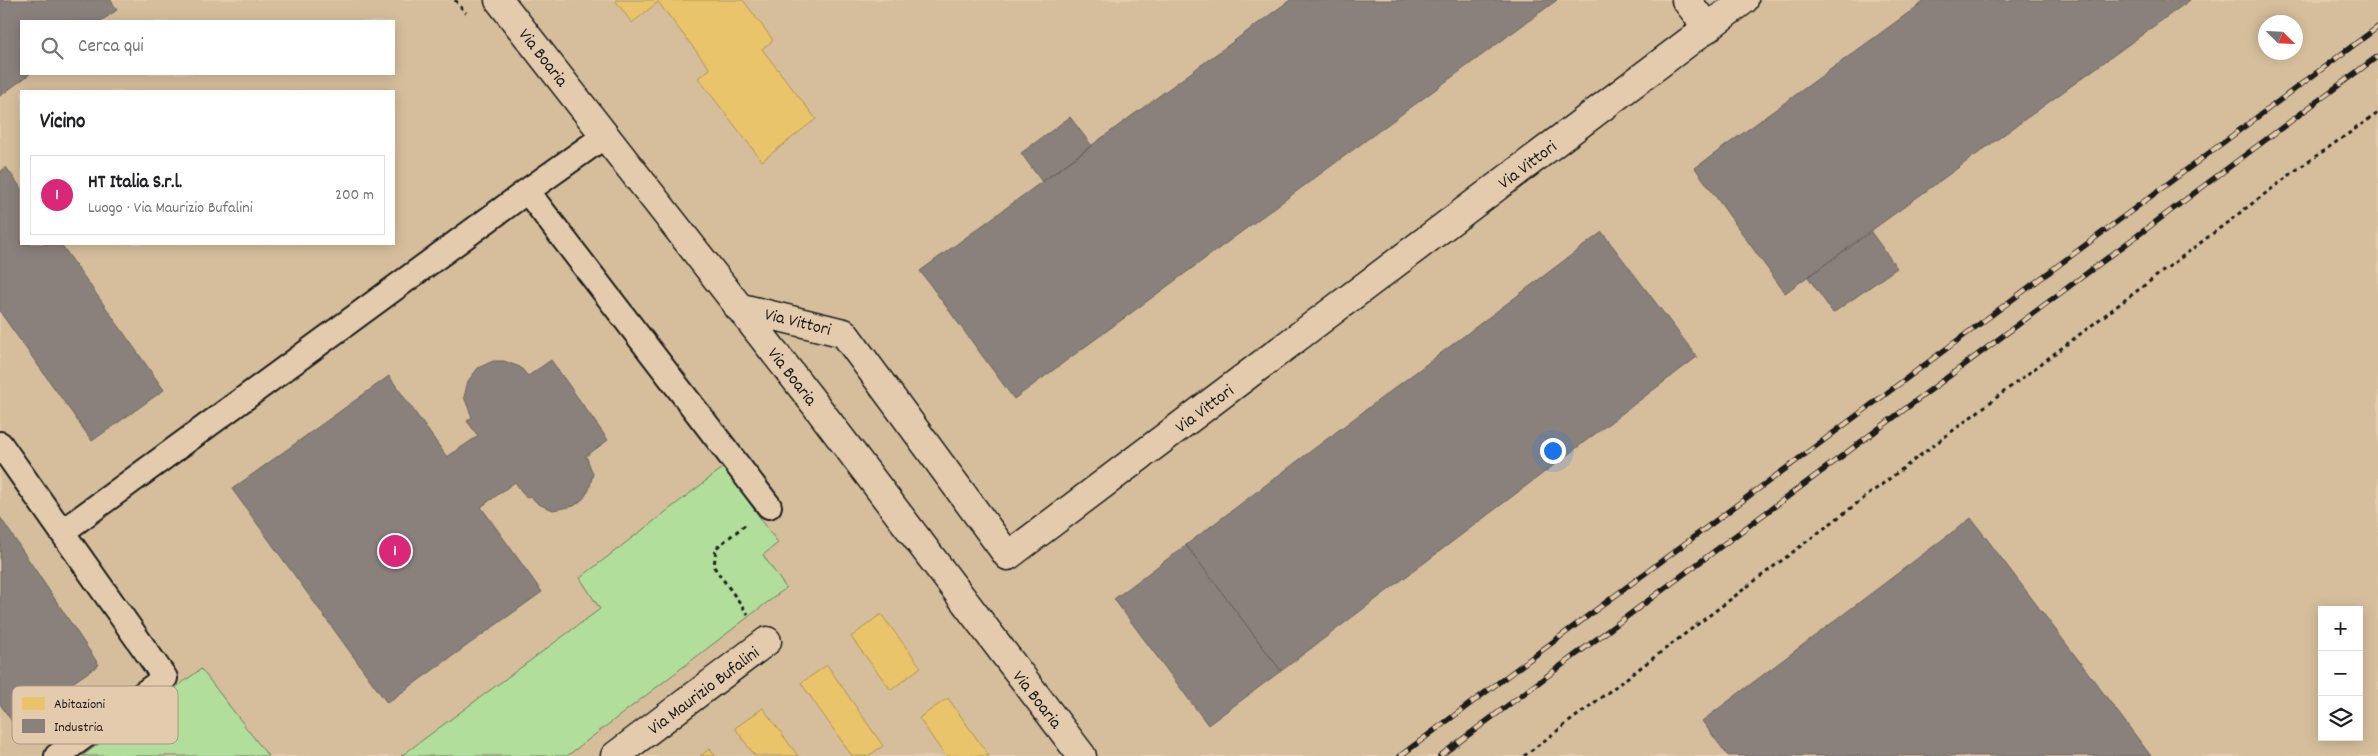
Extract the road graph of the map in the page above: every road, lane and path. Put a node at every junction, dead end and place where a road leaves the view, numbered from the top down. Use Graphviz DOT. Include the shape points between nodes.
graph roads {
  1 [pos="499,0"];
  2 [pos="1686,0"];
  3 [pos="1744,0"];
  4 [pos="1708,28"];
  5 [pos="2378,113"];
  6 [pos="606,135"];
  7 [pos="527,191"];
  8 [pos="738,306"];
  9 [pos="0,444"];
  10 [pos="769,506"];
  11 [pos="62,532"];
  12 [pos="767,641"];
  13 [pos="154,686"];
  14 [pos="74,744"];
  15 [pos="57,756"];
  16 [pos="615,756"];
  17 [pos="1082,756"];
  18 [pos="1524,756"];
  1 -- 6 [label="street, Via Boaria"];
  2 -- 4 [label="street"];
  3 -- 4 [label="street, Via Vittori"];
  4 -- 8 [label="street, Via Vittori" via="1008,556 844,332"];
  5 -- 18 [label="path" via="2299,168"];
  6 -- 7 [label="lane"];
  6 -- 8 [label="street, Via Boaria"];
  7 -- 10 [label="lane"];
  7 -- 11 [label="lane"];
  8 -- 17 [label="street, Via Boaria"];
  9 -- 11 [label="lane"];
  10 -- 12 [label="path" via="716,548 714,567"];
  11 -- 13 [label="lane" via="165,678"];
  12 -- 16 [label="street, Via Maurizio Bufalini"];
  14 -- 15 [label="lane"];
}
